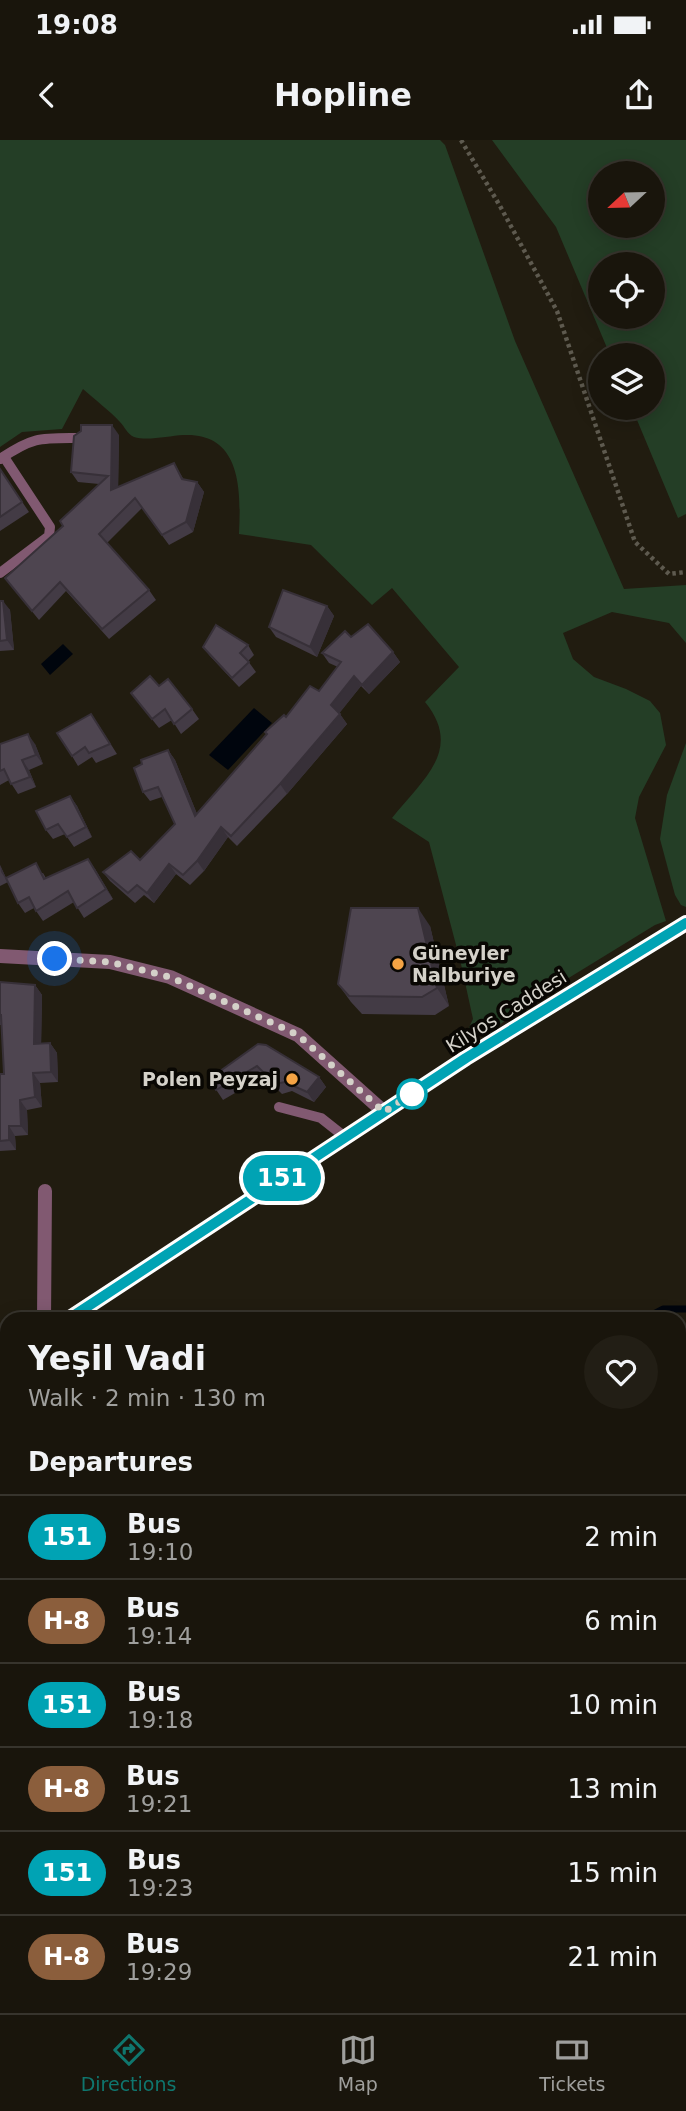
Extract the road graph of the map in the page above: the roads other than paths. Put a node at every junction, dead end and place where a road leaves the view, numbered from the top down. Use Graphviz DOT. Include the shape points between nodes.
graph roads {
  1 [pos="81,438"];
  2 [pos="2,458"];
  3 [pos="0,573"];
  4 [pos="686,923"];
  5 [pos="0,956"];
  6 [pos="279,1107"];
  7 [pos="384,1112"];
  8 [pos="345,1137"];
  9 [pos="45,1191"];
  10 [pos="44,1312"];
  11 [pos="78,1312"];
  1 -- 2 [label="lane" via="29,441"];
  2 -- 3 [label="lane" via="50,527 49,536"];
  4 -- 7 [label="street, Kilyos Caddesi"];
  5 -- 7 [label="street" via="110,962 170,977 298,1035"];
  6 -- 8 [label="lane" via="321,1118"];
  7 -- 8 [label="street, Kilyos Caddesi"];
  8 -- 11 [label="street, Kilyos Caddesi"];
  9 -- 10 [label="street"];
}
